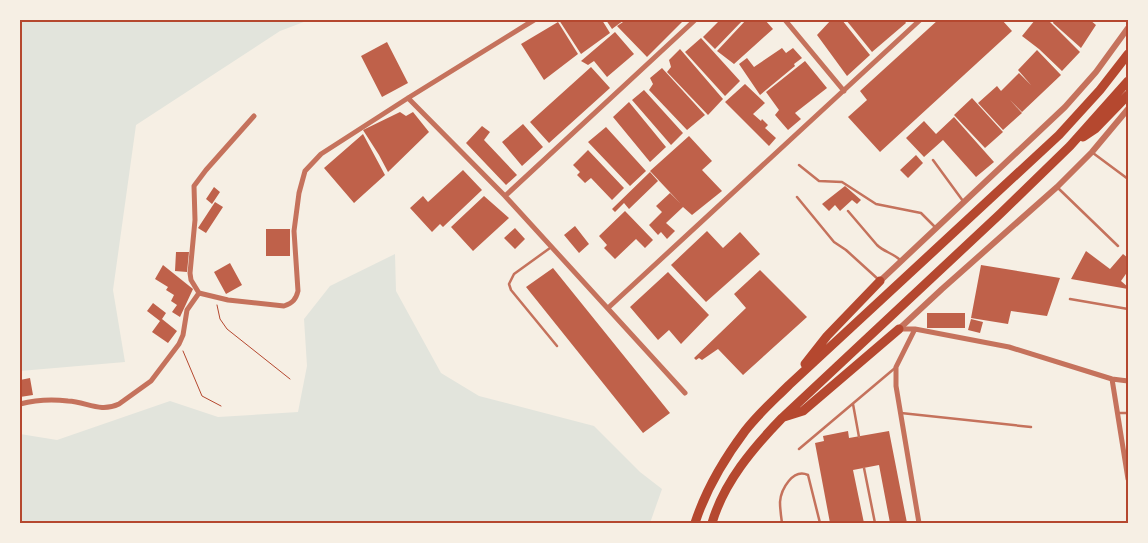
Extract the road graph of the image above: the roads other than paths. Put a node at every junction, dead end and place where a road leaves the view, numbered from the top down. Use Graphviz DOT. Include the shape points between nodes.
graph roads {
  1 [pos="534,20"];
  2 [pos="695,20"];
  3 [pos="785,20"];
  4 [pos="920,20"];
  5 [pos="1128,28"];
  6 [pos="1128,54"];
  7 [pos="1128,81"];
  8 [pos="844,91"];
  9 [pos="1128,95"];
  10 [pos="408,98"];
  11 [pos="1128,109"];
  12 [pos="254,116"];
  13 [pos="1070,146"];
  14 [pos="1092,152"];
  15 [pos="933,160"];
  16 [pos="799,165"];
  17 [pos="1128,179"];
  18 [pos="1057,187"];
  19 [pos="505,196"];
  20 [pos="797,197"];
  21 [pos="964,202"];
  22 [pos="848,210"];
  23 [pos="936,228"];
  24 [pos="1118,246"];
  25 [pos="552,247"];
  26 [pos="901,261"];
  27 [pos="880,281"];
  28 [pos="200,293"];
  29 [pos="1070,299"];
  30 [pos="608,308"];
  31 [pos="1128,309"];
  32 [pos="899,329"];
  33 [pos="915,329"];
  34 [pos="557,346"];
  35 [pos="896,366"];
  36 [pos="1112,379"];
  37 [pos="1128,381"];
  38 [pos="788,385"];
  39 [pos="685,393"];
  40 [pos="20,404"];
  41 [pos="853,404"];
  42 [pos="900,413"];
  43 [pos="1117,413"];
  44 [pos="1128,413"];
  45 [pos="782,418"];
  46 [pos="1031,427"];
  47 [pos="859,437"];
  48 [pos="800,449"];
  49 [pos="864,468"];
  50 [pos="1128,479"];
  51 [pos="695,523"];
  52 [pos="712,523"];
  53 [pos="782,523"];
  54 [pos="820,523"];
  55 [pos="875,523"];
  56 [pos="919,523"];
  1 -- 10 [label="street"];
  2 -- 19 [label="street"];
  3 -- 8 [label="street"];
  4 -- 8 [label="street"];
  5 -- 21 [label="street" via="1065,107"];
  6 -- 38 [label="highway" via="1059,135"];
  7 -- 13 [label="highway"];
  8 -- 30 [label="street"];
  9 -- 13 [label="highway" via="1095,129"];
  10 -- 19 [label="street"];
  10 -- 28 [label="street" via="321,154 305,171 294,231 298,291 291,304 284,306"];
  11 -- 14 [label="street"];
  12 -- 28 [label="street" via="194,186 195,220 190,273"];
  13 -- 45 [label="highway"];
  14 -- 17 [label="lane"];
  14 -- 18 [label="street"];
  15 -- 21 [label="lane"];
  16 -- 23 [label="lane" via="819,181 842,182 876,204 921,213"];
  18 -- 24 [label="lane"];
  18 -- 32 [label="street"];
  19 -- 25 [label="street"];
  20 -- 27 [label="lane" via="834,242"];
  21 -- 23 [label="street"];
  22 -- 26 [label="lane" via="881,249"];
  23 -- 26 [label="street"];
  25 -- 30 [label="street"];
  25 -- 34 [label="lane" via="514,274 509,284"];
  26 -- 27 [label="street"];
  27 -- 38 [label="highway" via="827,336"];
  28 -- 40 [label="street" via="187,310 179,344 151,381 114,406 98,409 68,401"];
  29 -- 31 [label="lane"];
  30 -- 39 [label="street"];
  32 -- 33 [label="street"];
  32 -- 45 [label="highway" via="804,411"];
  33 -- 35 [label="street"];
  33 -- 36 [label="street" via="1009,347"];
  35 -- 41 [label="lane"];
  35 -- 42 [label="street"];
  36 -- 37 [label="street"];
  36 -- 43 [label="street"];
  38 -- 51 [label="highway" via="746,429 718,471"];
  41 -- 47 [label="lane"];
  41 -- 48 [label="lane"];
  42 -- 46 [label="lane"];
  42 -- 56 [label="street"];
  43 -- 44 [label="lane"];
  43 -- 50 [label="street"];
  45 -- 52 [label="highway" via="756,445 732,480"];
  49 -- 55 [label="lane"];
  53 -- 54 [label="lane" via="781,497 790,479 804,473 811,483"];
}
